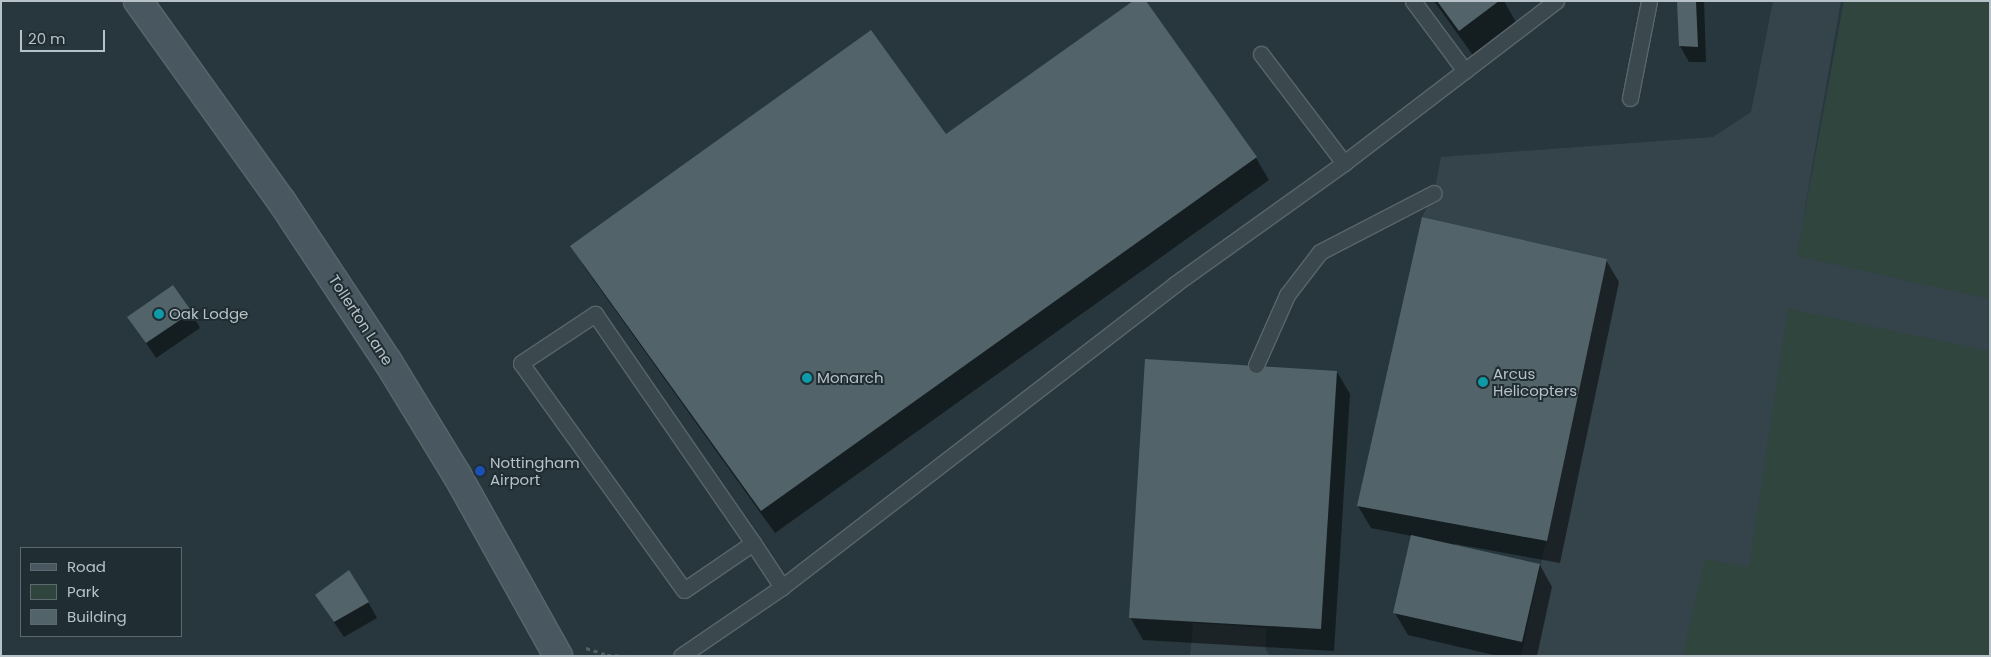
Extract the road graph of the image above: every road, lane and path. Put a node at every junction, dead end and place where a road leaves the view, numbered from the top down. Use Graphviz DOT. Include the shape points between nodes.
graph roads {
  1 [pos="138,1"];
  2 [pos="1412,1"];
  3 [pos="1556,1"];
  4 [pos="1648,1"];
  5 [pos="1261,54"];
  6 [pos="1465,71"];
  7 [pos="1630,98"];
  8 [pos="1344,163"];
  9 [pos="1434,193"];
  10 [pos="1256,365"];
  11 [pos="752,543"];
  12 [pos="782,587"];
  13 [pos="558,656"];
  14 [pos="680,656"];
  1 -- 13 [label="street, Tollerton Lane" via="282,202 388,362 458,476"];
  2 -- 6 [label="lane"];
  3 -- 6 [label="lane"];
  4 -- 7 [label="lane"];
  5 -- 8 [label="lane"];
  6 -- 8 [label="lane"];
  8 -- 12 [label="lane" via="1175,284"];
  9 -- 10 [label="lane" via="1320,252 1287,295"];
  11 -- 11 [label="lane" via="595,314 521,364 684,590"];
  11 -- 12 [label="lane"];
  12 -- 14 [label="lane"];
}
